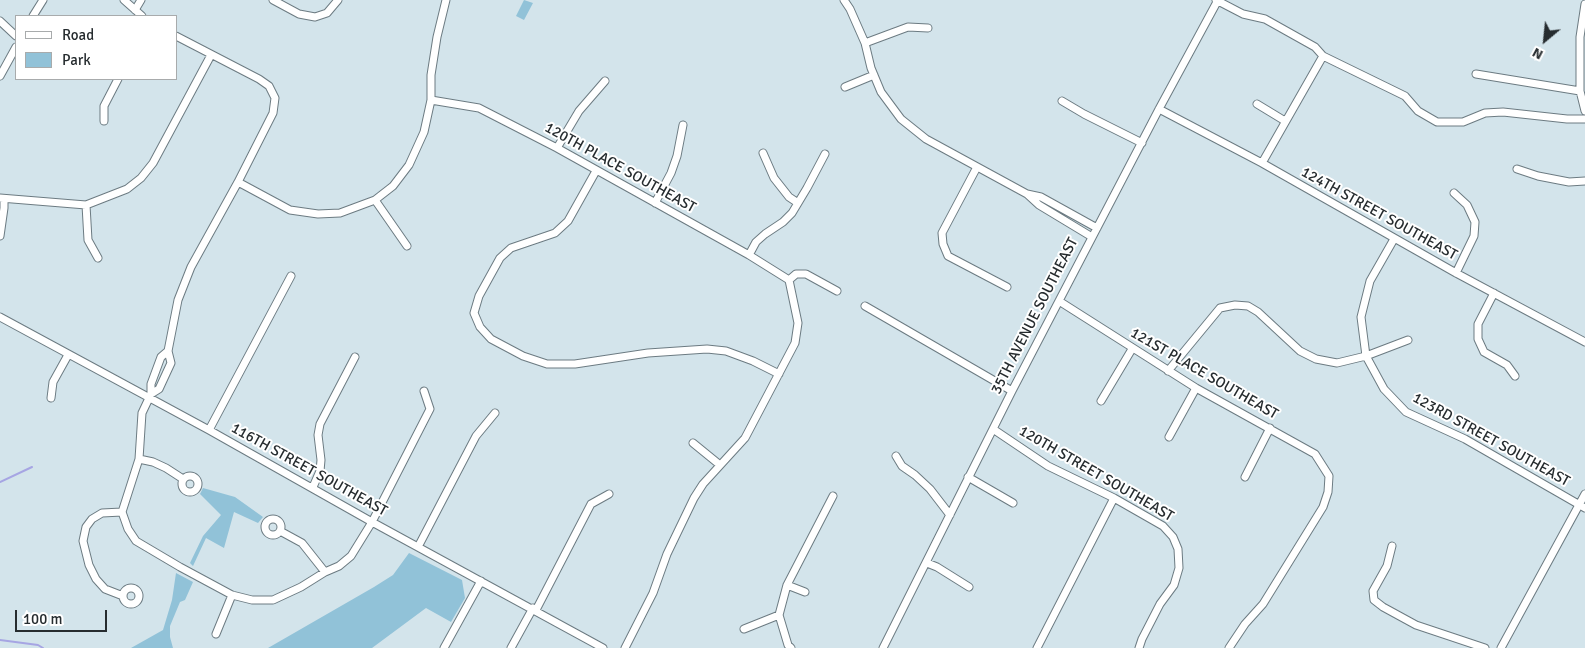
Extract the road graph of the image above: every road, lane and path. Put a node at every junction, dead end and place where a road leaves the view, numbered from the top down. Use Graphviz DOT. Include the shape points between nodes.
graph roads {
  1 [pos="43,0"];
  2 [pos="124,0"];
  3 [pos="141,0"];
  4 [pos="273,0"];
  5 [pos="338,0"];
  6 [pos="446,0"];
  7 [pos="844,0"];
  8 [pos="1217,0"];
  9 [pos="1585,4"];
  10 [pos="135,10"];
  11 [pos="34,15"];
  12 [pos="141,15"];
  13 [pos="0,22"];
  14 [pos="928,28"];
  15 [pos="15,35"];
  16 [pos="178,37"];
  17 [pos="865,43"];
  18 [pos="15,49"];
  19 [pos="211,55"];
  20 [pos="1323,56"];
  21 [pos="1476,74"];
  22 [pos="874,75"];
  23 [pos="0,76"];
  24 [pos="117,80"];
  25 [pos="605,81"];
  26 [pos="845,87"];
  27 [pos="1580,91"];
  28 [pos="431,100"];
  29 [pos="1062,101"];
  30 [pos="1257,104"];
  31 [pos="1159,109"];
  32 [pos="1585,111"];
  33 [pos="1585,119"];
  34 [pos="1285,120"];
  35 [pos="104,121"];
  36 [pos="684,125"];
  37 [pos="1142,143"];
  38 [pos="557,148"];
  39 [pos="763,153"];
  40 [pos="825,154"];
  41 [pos="1262,164"];
  42 [pos="977,167"];
  43 [pos="1518,169"];
  44 [pos="596,171"];
  45 [pos="1585,181"];
  46 [pos="238,182"];
  47 [pos="1454,193"];
  48 [pos="1027,194"];
  49 [pos="2,198"];
  50 [pos="375,200"];
  51 [pos="655,203"];
  52 [pos="798,204"];
  53 [pos="86,206"];
  54 [pos="1097,228"];
  55 [pos="0,236"];
  56 [pos="1092,238"];
  57 [pos="1394,239"];
  58 [pos="407,246"];
  59 [pos="749,255"];
  60 [pos="98,258"];
  61 [pos="1456,273"];
  62 [pos="291,276"];
  63 [pos="789,280"];
  64 [pos="1006,287"];
  65 [pos="836,291"];
  66 [pos="1494,293"];
  67 [pos="1059,301"];
  68 [pos="865,306"];
  69 [pos="0,317"];
  70 [pos="1408,340"];
  71 [pos="1585,342"];
  72 [pos="1132,348"];
  73 [pos="168,351"];
  74 [pos="68,355"];
  75 [pos="1366,356"];
  76 [pos="355,357"];
  77 [pos="1168,371"];
  78 [pos="779,374"];
  79 [pos="1515,376"];
  80 [pos="1196,388"];
  81 [pos="1012,390"];
  82 [pos="424,391"];
  83 [pos="150,396"];
  84 [pos="51,398"];
  85 [pos="1101,401"];
  86 [pos="495,413"];
  87 [pos="1270,428"];
  88 [pos="993,429"];
  89 [pos="209,430"];
  90 [pos="1169,437"];
  91 [pos="693,443"];
  92 [pos="896,456"];
  93 [pos="140,459"];
  94 [pos="720,466"];
  95 [pos="968,477"];
  96 [pos="1245,477"];
  97 [pos="183,479"];
  98 [pos="313,488"];
  99 [pos="609,494"];
  100 [pos="1585,494"];
  101 [pos="833,496"];
  102 [pos="1114,498"];
  103 [pos="1013,503"];
  104 [pos="1582,506"];
  105 [pos="122,512"];
  106 [pos="950,514"];
  107 [pos="372,522"];
  108 [pos="280,531"];
  109 [pos="1392,546"];
  110 [pos="418,547"];
  111 [pos="927,563"];
  112 [pos="325,572"];
  113 [pos="481,582"];
  114 [pos="787,585"];
  115 [pos="970,587"];
  116 [pos="805,592"];
  117 [pos="232,595"];
  118 [pos="123,596"];
  119 [pos="534,609"];
  120 [pos="779,615"];
  121 [pos="744,629"];
  122 [pos="216,634"];
  123 [pos="444,648"];
  124 [pos="511,648"];
  125 [pos="604,648"];
  126 [pos="625,648"];
  127 [pos="791,648"];
  128 [pos="883,648"];
  129 [pos="1037,648"];
  130 [pos="1139,648"];
  131 [pos="1229,648"];
  132 [pos="1485,648"];
  133 [pos="1501,648"];
  1 -- 11 [label="street"];
  2 -- 10 [label="street"];
  3 -- 10 [label="street"];
  4 -- 5 [label="street" via="300,14 315,17 327,13"];
  6 -- 28 [label="street" via="431,75"];
  7 -- 17 [label="street"];
  8 -- 20 [label="street" via="1243,14 1265,20 1315,47"];
  8 -- 31 [label="street, 35TH AVENUE SOUTHEAST"];
  9 -- 27 [label="street" via="1580,37"];
  10 -- 12 [label="street"];
  13 -- 15 [label="street"];
  14 -- 17 [label="street" via="908,28"];
  16 -- 19 [label="street"];
  17 -- 22 [label="street"];
  18 -- 23 [label="street"];
  19 -- 46 [label="street" via="260,79 269,86 275,98 273,113"];
  19 -- 53 [label="street" via="153,163 141,178 127,189"];
  20 -- 33 [label="street" via="1404,96 1418,111 1437,122 1463,122 1485,113 1503,112"];
  20 -- 34 [label="street"];
  21 -- 27 [label="street"];
  22 -- 26 [label="street"];
  22 -- 42 [label="street" via="880,92 901,119 926,139"];
  24 -- 35 [label="street" via="104,106"];
  25 -- 38 [label="street" via="580,111"];
  27 -- 32 [label="street"];
  28 -- 38 [label="street, 120TH PLACE SOUTHEAST" via="479,108"];
  28 -- 50 [label="street" via="424,132 409,165 393,186"];
  29 -- 37 [label="street"];
  30 -- 34 [label="street"];
  31 -- 37 [label="street, 35TH AVENUE SOUTHEAST"];
  31 -- 41 [label="street, 124TH STREET SOUTHEAST"];
  34 -- 41 [label="street"];
  36 -- 51 [label="street" via="678,156"];
  37 -- 54 [label="street, 35TH AVENUE SOUTHEAST"];
  38 -- 44 [label="street, 120TH PLACE SOUTHEAST"];
  39 -- 52 [label="street" via="774,178"];
  40 -- 52 [label="street"];
  41 -- 57 [label="street, 124TH STREET SOUTHEAST"];
  42 -- 48 [label="street"];
  42 -- 64 [label="street" via="942,233 943,244 948,256"];
  43 -- 45 [label="street" via="1569,182"];
  44 -- 51 [label="street, 120TH PLACE SOUTHEAST"];
  44 -- 78 [label="street" via="568,221 555,233 511,248 500,258 479,296 474,313 480,327 491,339 547,364 575,364 648,353 707,349 726,351"];
  46 -- 50 [label="street" via="290,210 318,214 340,213"];
  46 -- 73 [label="street" via="191,268 178,300"];
  47 -- 61 [label="street" via="1467,205 1476,222 1474,236"];
  48 -- 54 [label="street" via="1041,197"];
  48 -- 56 [label="street" via="1039,206"];
  49 -- 53 [label="street"];
  49 -- 55 [label="street" via="4,208"];
  50 -- 58 [label="street"];
  51 -- 59 [label="street, 120TH PLACE SOUTHEAST"];
  52 -- 59 [label="street" via="783,222 756,242"];
  53 -- 60 [label="street" via="88,240"];
  54 -- 56 [label="street, 35TH AVENUE SOUTHEAST"];
  56 -- 67 [label="street, 35TH AVENUE SOUTHEAST"];
  57 -- 61 [label="street, 124TH STREET SOUTHEAST"];
  57 -- 75 [label="street, 123RD STREET SOUTHEAST" via="1370,281 1360,317"];
  59 -- 63 [label="street, 120TH PLACE SOUTHEAST"];
  61 -- 66 [label="street, 124TH STREET SOUTHEAST"];
  62 -- 89 [label="street"];
  63 -- 65 [label="street" via="796,274 806,274"];
  63 -- 78 [label="street" via="798,323 795,343"];
  66 -- 71 [label="street, 124TH STREET SOUTHEAST"];
  66 -- 79 [label="street" via="1478,324 1478,339 1484,352 1507,365"];
  67 -- 72 [label="street, 121ST PLACE SOUTHEAST"];
  67 -- 81 [label="street, 35TH AVENUE SOUTHEAST"];
  68 -- 81 [label="street"];
  69 -- 74 [label="street, 116TH STREET SOUTHEAST"];
  70 -- 75 [label="street"];
  72 -- 77 [label="street, 121ST PLACE SOUTHEAST"];
  72 -- 85 [label="street"];
  73 -- 83 [label="street" via="161,357 150,384"];
  73 -- 83 [label="street" via="171,363 159,389"];
  74 -- 83 [label="street, 116TH STREET SOUTHEAST"];
  74 -- 84 [label="street" via="53,382"];
  75 -- 77 [label="street" via="1337,363 1316,359 1300,351 1258,312 1248,306 1234,304 1220,308"];
  75 -- 104 [label="street, 123RD STREET SOUTHEAST" via="1384,389 1406,412 1465,439"];
  76 -- 98 [label="street" via="320,424 320,471"];
  77 -- 80 [label="street, 121ST PLACE SOUTHEAST"];
  78 -- 94 [label="street" via="746,438"];
  80 -- 87 [label="street, 121ST PLACE SOUTHEAST"];
  80 -- 90 [label="street"];
  81 -- 88 [label="street, 35TH AVENUE SOUTHEAST"];
  82 -- 107 [label="street" via="430,409"];
  83 -- 89 [label="street, 116TH STREET SOUTHEAST"];
  83 -- 93 [label="street" via="142,413"];
  86 -- 110 [label="street" via="476,436"];
  87 -- 96 [label="street"];
  87 -- 131 [label="street, 121ST PLACE SOUTHEAST" via="1315,454 1329,476 1328,492 1263,604"];
  88 -- 95 [label="street, 35TH AVENUE SOUTHEAST"];
  88 -- 102 [label="street, 120TH STREET SOUTHEAST" via="1048,466"];
  89 -- 98 [label="street, 116TH STREET SOUTHEAST"];
  91 -- 94 [label="street"];
  92 -- 106 [label="street"];
  93 -- 97 [label="street" via="166,468"];
  93 -- 105 [label="street"];
  94 -- 126 [label="street" via="703,484 679,526 653,594"];
  95 -- 103 [label="street"];
  95 -- 106 [label="street, 35TH AVENUE SOUTHEAST"];
  98 -- 107 [label="street, 116TH STREET SOUTHEAST"];
  99 -- 119 [label="street" via="591,504"];
  100 -- 104 [label="street"];
  101 -- 114 [label="street"];
  102 -- 129 [label="street"];
  102 -- 130 [label="street, 120TH STREET SOUTHEAST" via="1163,526 1173,536 1178,549 1179,568 1174,585 1160,604"];
  104 -- 133 [label="street"];
  105 -- 117 [label="street" via="136,542"];
  105 -- 118 [label="street" via="102,513 92,519 86,527 83,541 88,564 96,579 105,590"];
  106 -- 111 [label="street, 35TH AVENUE SOUTHEAST"];
  107 -- 110 [label="street, 116TH STREET SOUTHEAST"];
  107 -- 112 [label="street" via="351,556"];
  108 -- 112 [label="street" via="302,543"];
  109 -- 132 [label="street" via="1387,566 1373,592 1374,600 1416,624"];
  110 -- 113 [label="street, 116TH STREET SOUTHEAST"];
  111 -- 115 [label="street"];
  111 -- 128 [label="street, 35TH AVENUE SOUTHEAST"];
  112 -- 117 [label="street" via="273,600 252,600"];
  113 -- 119 [label="street, 116TH STREET SOUTHEAST"];
  113 -- 123 [label="street"];
  114 -- 116 [label="street"];
  114 -- 120 [label="street"];
  117 -- 122 [label="street"];
  119 -- 124 [label="street"];
  119 -- 125 [label="street, 116TH STREET SOUTHEAST"];
  120 -- 121 [label="street"];
  120 -- 127 [label="street"];
}
